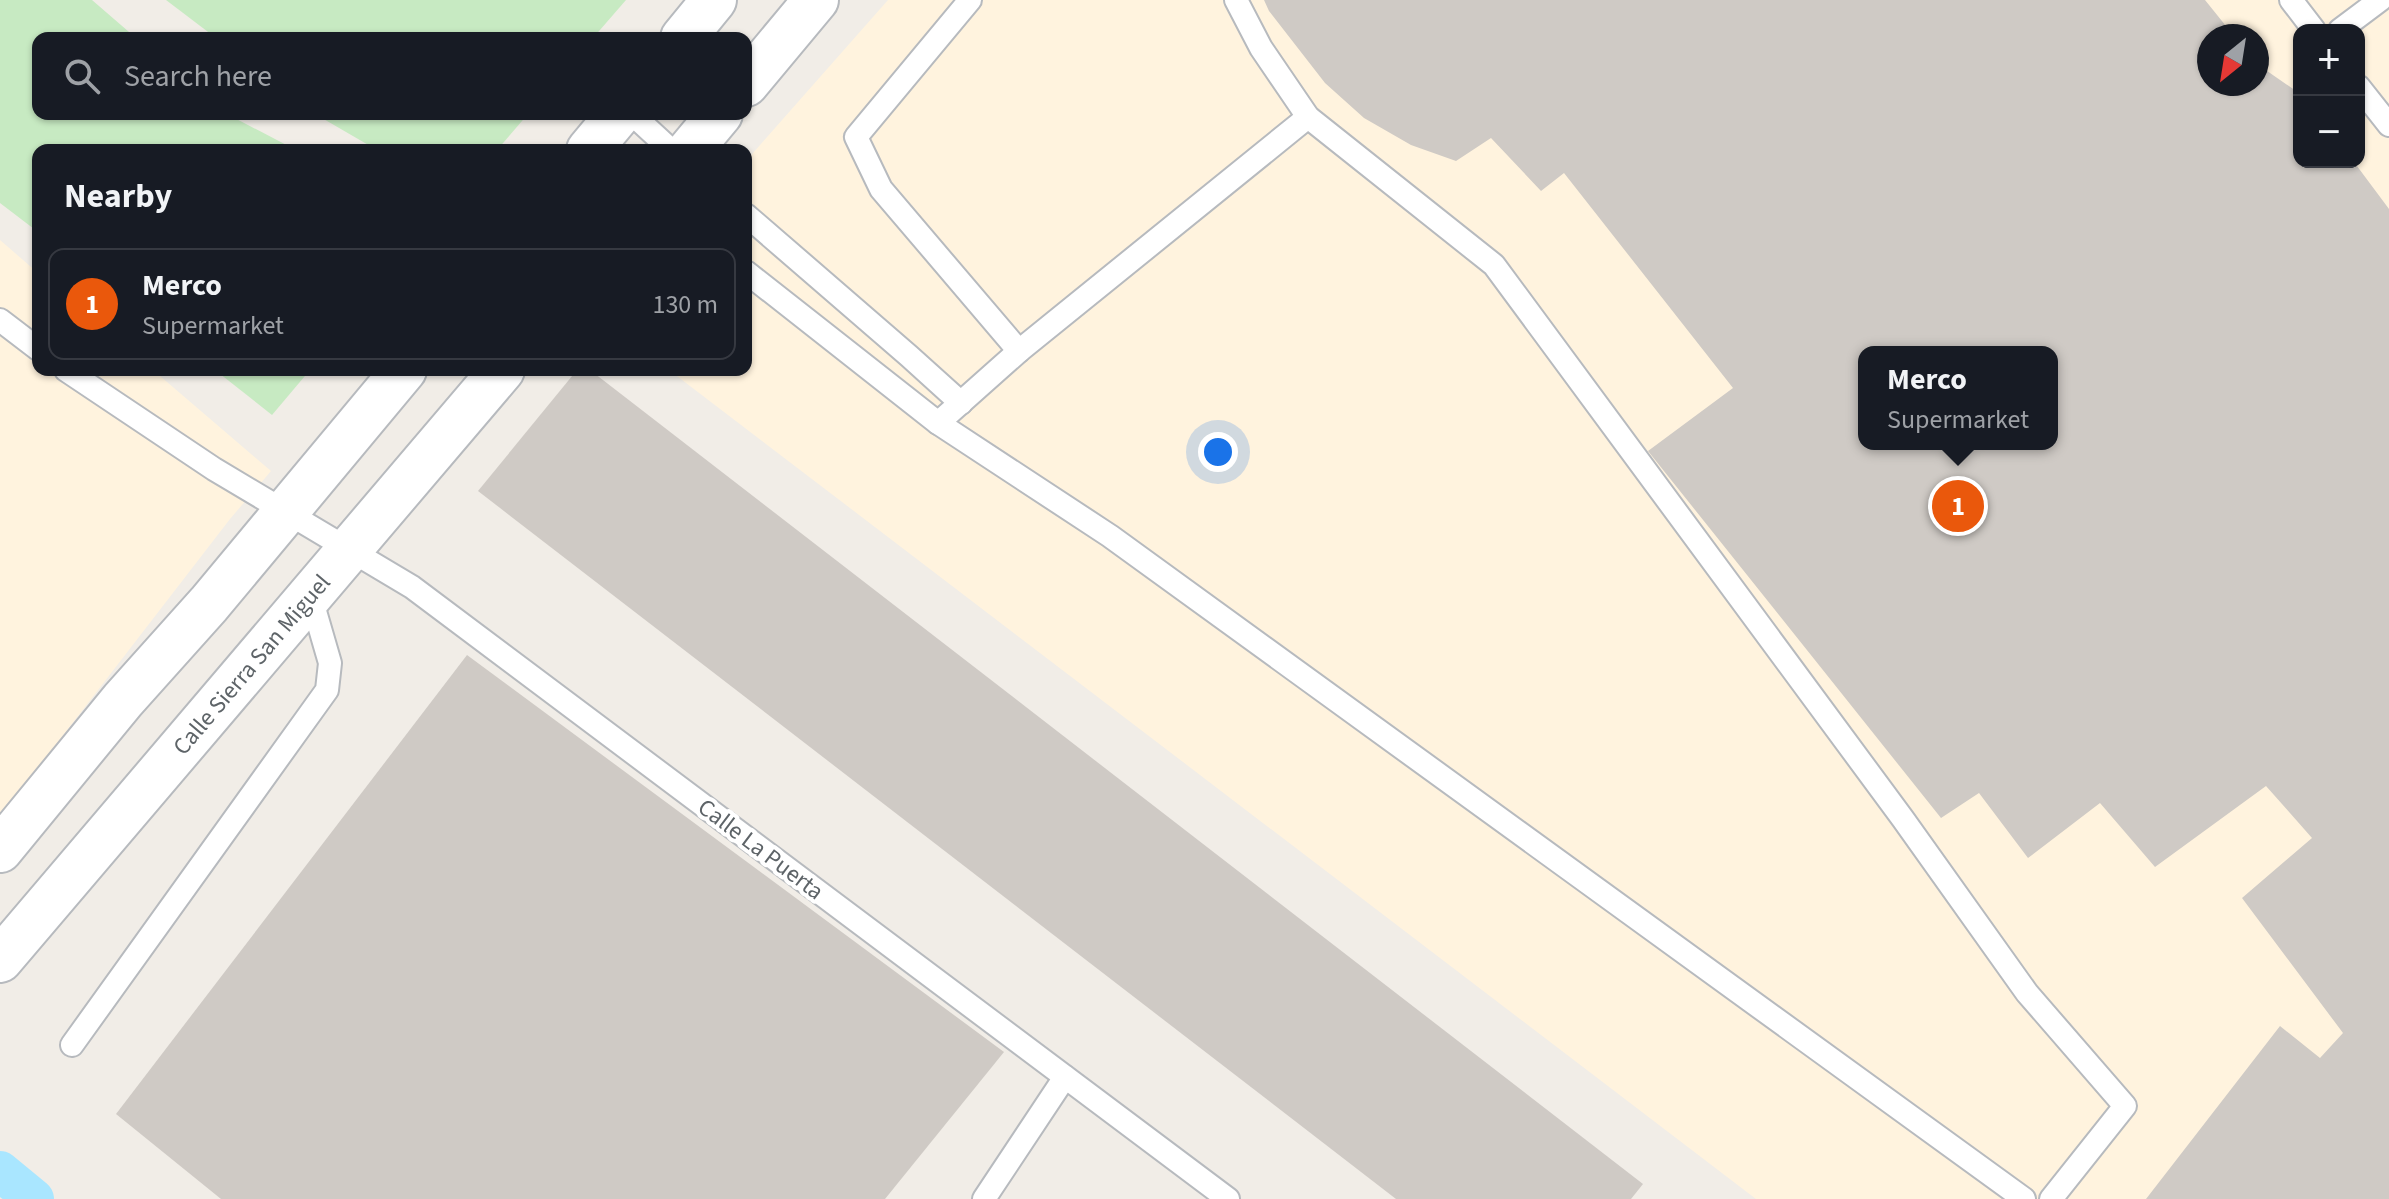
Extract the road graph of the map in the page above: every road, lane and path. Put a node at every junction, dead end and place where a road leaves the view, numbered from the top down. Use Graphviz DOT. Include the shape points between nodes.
graph roads {
  1 [pos="714,0"];
  2 [pos="816,0"];
  3 [pos="970,0"];
  4 [pos="1236,0"];
  5 [pos="2291,0"];
  6 [pos="2380,0"];
  7 [pos="2309,24"];
  8 [pos="2348,24"];
  9 [pos="688,32"];
  10 [pos="752,77"];
  11 [pos="2365,93"];
  12 [pos="2385,113"];
  13 [pos="1308,117"];
  14 [pos="614,120"];
  15 [pos="638,120"];
  16 [pos="715,120"];
  17 [pos="595,144"];
  18 [pos="664,144"];
  19 [pos="695,144"];
  20 [pos="752,220"];
  21 [pos="752,277"];
  22 [pos="0,320"];
  23 [pos="32,344"];
  24 [pos="1019,351"];
  25 [pos="75,376"];
  26 [pos="399,376"];
  27 [pos="497,376"];
  28 [pos="961,403"];
  29 [pos="938,423"];
  30 [pos="286,511"];
  31 [pos="348,550"];
  32 [pos="310,594"];
  33 [pos="0,850"];
  34 [pos="0,960"];
  35 [pos="72,1045"];
  36 [pos="1065,1077"];
  37 [pos="984,1199"];
  38 [pos="1228,1199"];
  39 [pos="2024,1199"];
  40 [pos="2051,1199"];
  1 -- 9 [label="street"];
  2 -- 10 [label="street"];
  3 -- 24 [label="lane" via="856,137 881,189"];
  4 -- 13 [label="lane"];
  5 -- 7 [label="lane"];
  6 -- 8 [label="lane"];
  11 -- 12 [label="lane"];
  13 -- 24 [label="lane"];
  13 -- 40 [label="lane" via="1494,265 2027,993 2125,1106"];
  14 -- 17 [label="street"];
  15 -- 18 [label="lane"];
  16 -- 19 [label="street"];
  20 -- 28 [label="lane"];
  21 -- 29 [label="lane"];
  22 -- 23 [label="lane"];
  24 -- 28 [label="lane"];
  25 -- 30 [label="lane, Calle La Puerta"];
  26 -- 30 [label="street"];
  27 -- 31 [label="street, Calle Sierra San Miguel"];
  28 -- 29 [label="lane"];
  29 -- 39 [label="lane" via="1122,545"];
  30 -- 31 [label="lane, Calle La Puerta"];
  30 -- 33 [label="street"];
  31 -- 32 [label="street, Calle Sierra San Miguel"];
  31 -- 36 [label="lane, Calle La Puerta" via="412,587"];
  32 -- 34 [label="street, Calle Sierra San Miguel"];
  32 -- 35 [label="lane" via="330,663 327,690"];
  36 -- 37 [label="lane"];
  36 -- 38 [label="lane, Calle La Puerta"];
}
